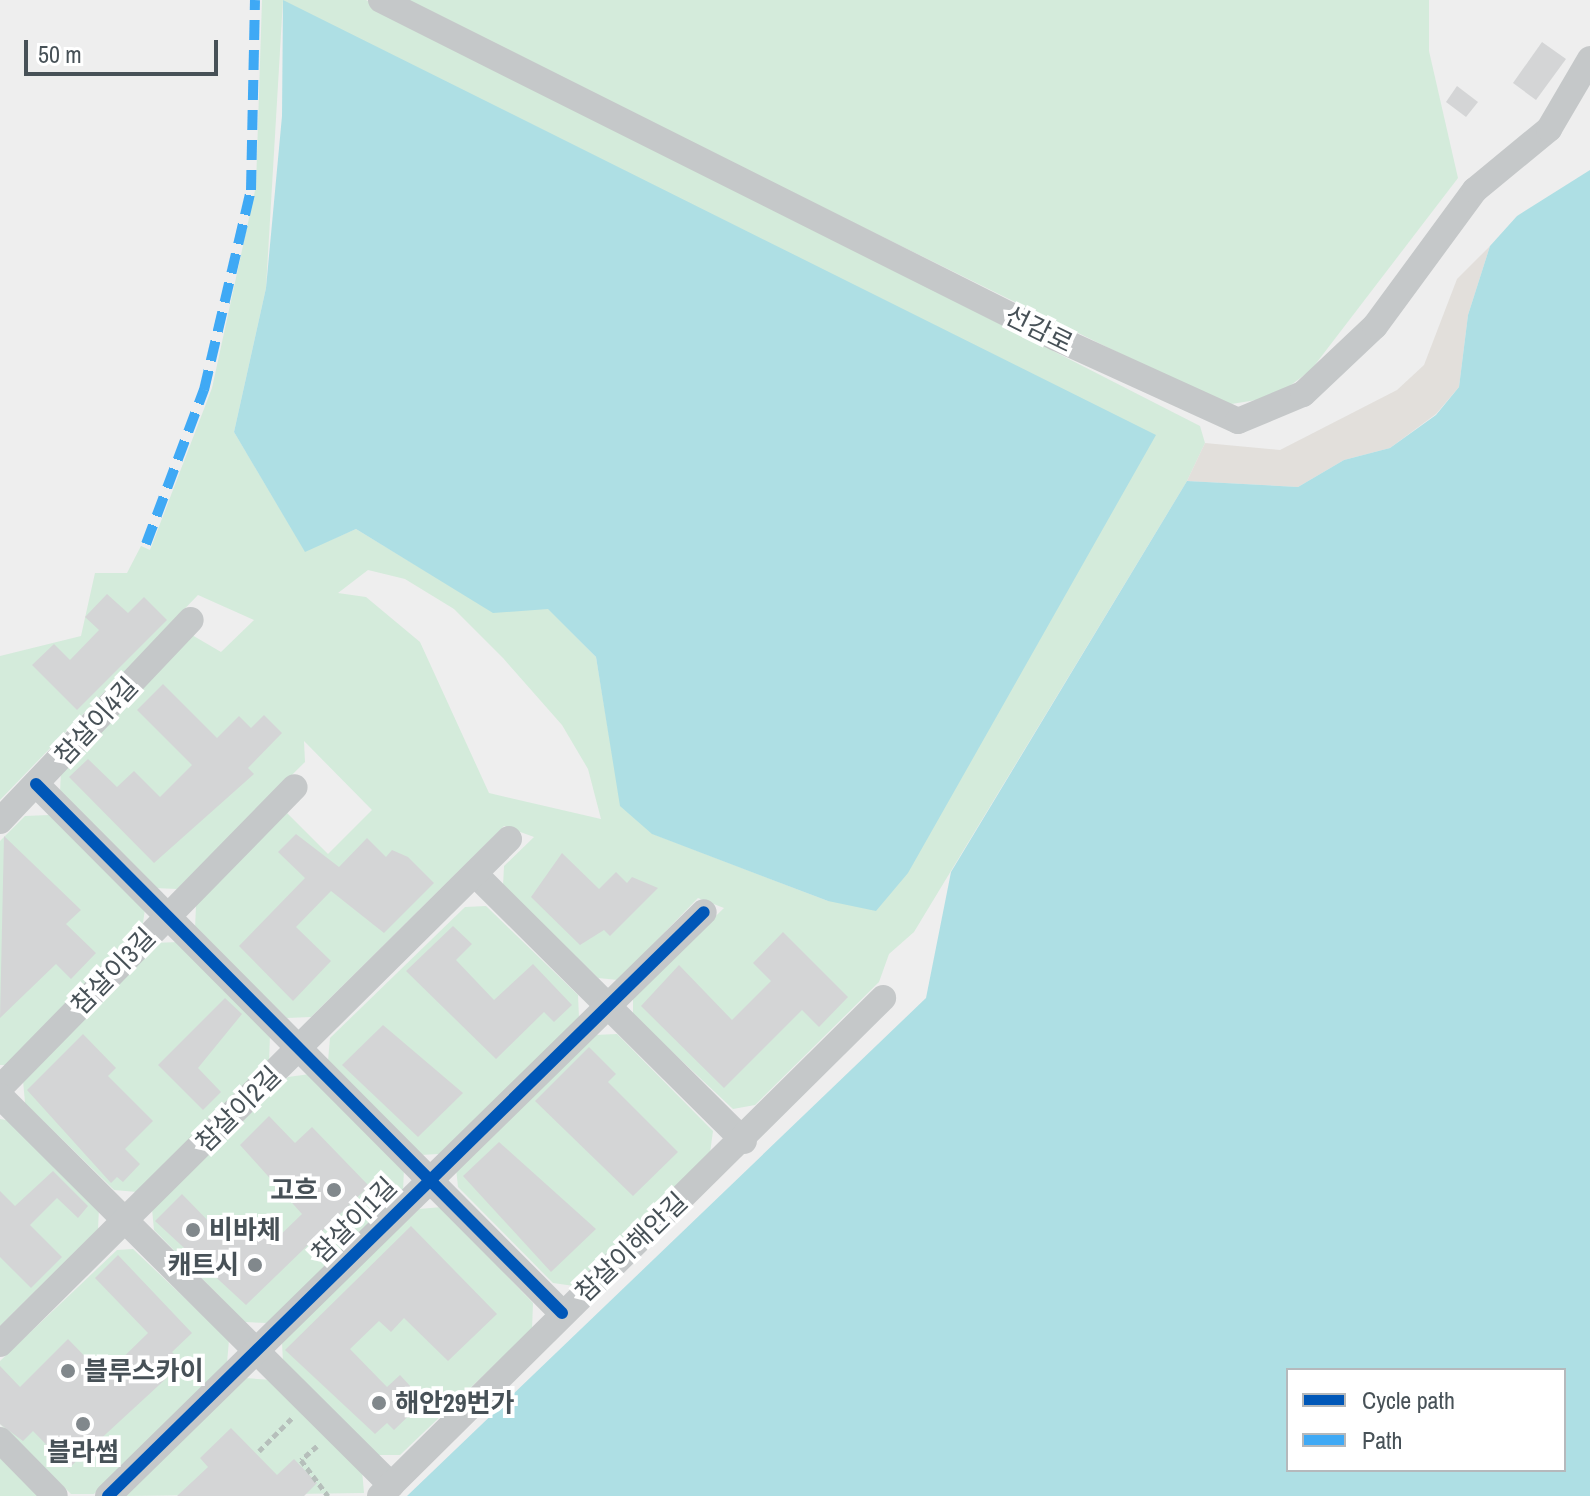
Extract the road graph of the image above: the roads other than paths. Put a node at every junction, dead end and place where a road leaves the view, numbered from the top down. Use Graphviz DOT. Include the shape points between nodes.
graph roads {
  1 [pos="381,0"];
  2 [pos="1590,59"];
  3 [pos="191,620"];
  4 [pos="36,784"];
  5 [pos="295,787"];
  6 [pos="0,821"];
  7 [pos="509,839"];
  8 [pos="475,874"];
  9 [pos="704,912"];
  10 [pos="168,915"];
  11 [pos="883,998"];
  12 [pos="606,1005"];
  13 [pos="299,1048"];
  14 [pos="0,1088"];
  15 [pos="0,1096"];
  16 [pos="744,1141"];
  17 [pos="428,1178"];
  18 [pos="126,1219"];
  19 [pos="562,1313"];
  20 [pos="0,1344"];
  21 [pos="253,1351"];
  22 [pos="0,1440"];
  23 [pos="385,1490"];
  24 [pos="55,1496"];
  25 [pos="108,1496"];
  1 -- 2 [label="street, 선감로" via="1056,338 1238,421 1303,394 1375,326 1475,190 1549,129"];
  3 -- 4 [label="street, 참살이4길"];
  4 -- 6 [label="street, 참살이4길"];
  4 -- 10 [label="street"];
  5 -- 10 [label="street, 참살이3길"];
  7 -- 8 [label="street, 참살이2길"];
  8 -- 12 [label="street"];
  8 -- 13 [label="street, 참살이2길"];
  9 -- 12 [label="street, 참살이1길"];
  10 -- 13 [label="street"];
  10 -- 14 [label="street, 참살이3길"];
  11 -- 16 [label="street, 참살이해안길"];
  12 -- 16 [label="street"];
  12 -- 17 [label="street, 참살이1길"];
  13 -- 17 [label="street"];
  13 -- 18 [label="street, 참살이2길"];
  15 -- 18 [label="street"];
  16 -- 19 [label="street, 참살이해안길"];
  17 -- 19 [label="street"];
  17 -- 21 [label="street, 참살이1길"];
  18 -- 20 [label="street, 참살이2길"];
  18 -- 21 [label="street"];
  19 -- 23 [label="street, 참살이해안길"];
  21 -- 23 [label="street" via="334,1430"];
  21 -- 25 [label="street, 참살이1길"];
  22 -- 24 [label="street"];
}
